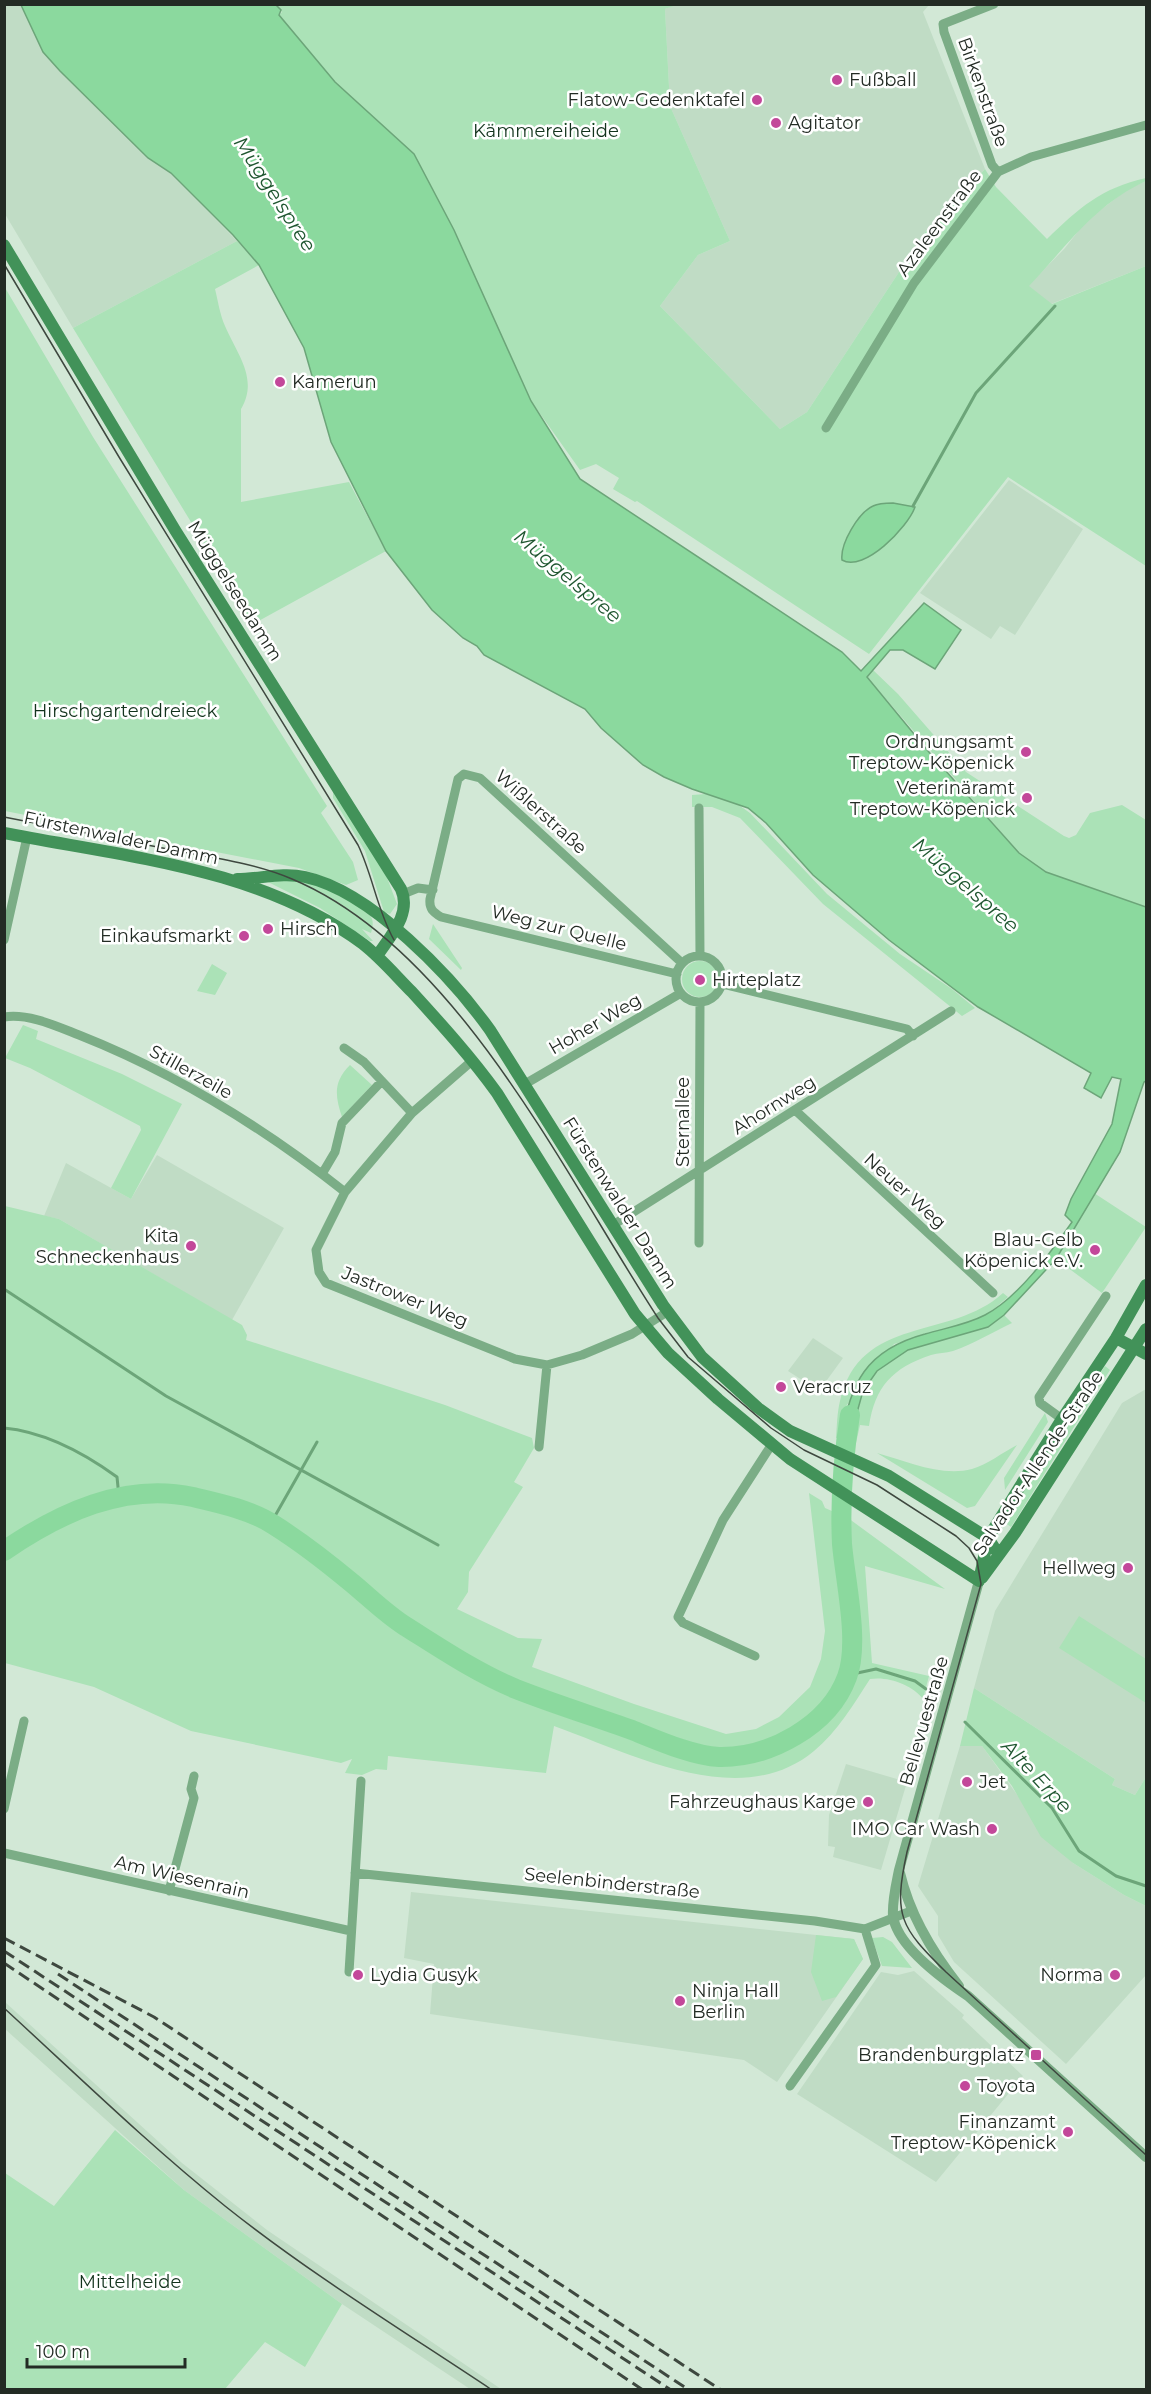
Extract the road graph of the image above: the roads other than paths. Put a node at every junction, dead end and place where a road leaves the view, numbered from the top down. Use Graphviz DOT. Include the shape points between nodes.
graph roads {
  1 [pos="993,4"];
  2 [pos="969,8"];
  3 [pos="1146,125"];
  4 [pos="998,172"];
  5 [pos="4,245"];
  6 [pos="826,428"];
  7 [pos="699,808"];
  8 [pos="4,833"];
  9 [pos="27,837"];
  10 [pos="229,879"];
  11 [pos="433,890"];
  12 [pos="403,894"];
  13 [pos="434,912"];
  14 [pos="396,927"];
  15 [pos="4,940"];
  16 [pos="377,956"];
  17 [pos="700,956"];
  18 [pos="682,963"];
  19 [pos="677,974"];
  20 [pos="722,984"];
  21 [pos="681,993"];
  22 [pos="700,1002"];
  23 [pos="951,1011"];
  24 [pos="4,1017"];
  25 [pos="913,1036"];
  26 [pos="344,1048"];
  27 [pos="473,1060"];
  28 [pos="382,1081"];
  29 [pos="525,1084"];
  30 [pos="796,1111"];
  31 [pos="412,1113"];
  32 [pos="699,1172"];
  33 [pos="322,1174"];
  34 [pos="345,1192"];
  35 [pos="613,1225"];
  36 [pos="699,1243"];
  37 [pos="1146,1285"];
  38 [pos="993,1293"];
  39 [pos="1106,1296"];
  40 [pos="667,1312"];
  41 [pos="644,1327"];
  42 [pos="1146,1329"];
  43 [pos="1116,1338"];
  44 [pos="1141,1352"];
  45 [pos="547,1365"];
  46 [pos="1062,1419"];
  47 [pos="772,1444"];
  48 [pos="539,1447"];
  49 [pos="988,1538"];
  50 [pos="999,1555"];
  51 [pos="979,1581"];
  52 [pos="755,1656"];
  53 [pos="24,1721"];
  54 [pos="194,1776"];
  55 [pos="361,1780"];
  56 [pos="4,1809"];
  57 [pos="4,1853"];
  58 [pos="899,1870"];
  59 [pos="354,1873"];
  60 [pos="169,1891"];
  61 [pos="911,1911"];
  62 [pos="893,1918"];
  63 [pos="865,1929"];
  64 [pos="351,1931"];
  65 [pos="349,1972"];
  66 [pos="968,1996"];
  67 [pos="790,2086"];
  68 [pos="1146,2157"];
  1 -- 2 [label="street"];
  2 -- 4 [label="street, Birkenstraße" via="943,24 944,32 992,165"];
  3 -- 4 [label="street, Azaleenstraße" via="1030,157"];
  4 -- 6 [label="street, Azaleenstraße" via="914,283"];
  5 -- 12 [label="main road, Müggelseedamm" via="175,530"];
  7 -- 17 [label="street"];
  8 -- 9 [label="main road, Fürstenwalder Damm"];
  9 -- 10 [label="main road, Fürstenwalder Damm"];
  9 -- 15 [label="street"];
  10 -- 14 [label="main road, Fürstenwalder Damm" via="308,877 339,890"];
  10 -- 16 [label="main road, Fürstenwalder Damm" via="317,915"];
  11 -- 12 [label="street" via="418,888"];
  11 -- 13 [label="street, Wißlerstraße" via="429,905"];
  11 -- 18 [label="street, Wißlerstraße" via="455,786 464,774 472,775 480,778"];
  12 -- 14 [label="main road" via="405,910"];
  13 -- 19 [label="street, Weg zur Quelle" via="441,917"];
  14 -- 16 [label="main road"];
  14 -- 29 [label="main road, Fürstenwalder Damm" via="465,996"];
  16 -- 27 [label="main road, Fürstenwalder Damm"];
  17 -- 18 [label="street"];
  17 -- 20 [label="street" via="717,965"];
  18 -- 19 [label="street"];
  19 -- 21 [label="street"];
  20 -- 22 [label="street" via="712,998"];
  20 -- 25 [label="street" via="907,1029"];
  21 -- 22 [label="street"];
  21 -- 29 [label="street, Hoher Weg"];
  22 -- 32 [label="street, Sternallee"];
  23 -- 25 [label="street, Ahornweg"];
  24 -- 33 [label="street, Stillerzeile" via="16,1015 63,1029 158,1071 220,1105"];
  25 -- 30 [label="street, Ahornweg"];
  26 -- 28 [label="street"];
  27 -- 31 [label="street, Jastrower Weg"];
  27 -- 41 [label="main road, Fürstenwalder Damm"];
  28 -- 31 [label="street"];
  28 -- 33 [label="street" via="342,1123 335,1152"];
  29 -- 35 [label="main road, Fürstenwalder Damm"];
  30 -- 32 [label="street, Ahornweg"];
  30 -- 38 [label="street, Neuer Weg"];
  31 -- 34 [label="street, Jastrower Weg"];
  32 -- 35 [label="street, Ahornweg"];
  32 -- 36 [label="street, Sternallee"];
  33 -- 34 [label="street, Stillerzeile"];
  34 -- 45 [label="street, Jastrower Weg" via="316,1250 319,1272 326,1283 515,1359"];
  35 -- 40 [label="main road, Fürstenwalder Damm"];
  37 -- 43 [label="main road, Salvador-Allende-Straße"];
  39 -- 46 [label="street, Salvador-Allende-Straße" via="1039,1397 1040,1403"];
  40 -- 41 [label="street, Jastrower Weg"];
  40 -- 49 [label="main road, Fürstenwalder Damm" via="702,1357 758,1408 807,1441 889,1476"];
  41 -- 45 [label="street, Jastrower Weg" via="595,1350"];
  41 -- 47 [label="main road, Fürstenwalder Damm" via="688,1372"];
  42 -- 44 [label="main road, Salvador-Allende-Straße"];
  43 -- 44 [label="main road"];
  43 -- 46 [label="main road, Salvador-Allende-Straße"];
  44 -- 50 [label="main road, Salvador-Allende-Straße"];
  45 -- 48 [label="street"];
  46 -- 49 [label="main road, Salvador-Allende-Straße"];
  47 -- 51 [label="main road, Fürstenwalder Damm"];
  47 -- 52 [label="street" via="723,1520 678,1617 683,1623"];
  49 -- 50 [label="main road, Fürstenwalder Damm"];
  49 -- 51 [label="main road, Salvador-Allende-Straße"];
  50 -- 51 [label="main road, Salvador-Allende-Straße"];
  51 -- 58 [label="street, Bellevuestraße"];
  53 -- 56 [label="street"];
  54 -- 60 [label="street" via="194,1798"];
  55 -- 59 [label="street"];
  57 -- 60 [label="street, Am Wiesenrain"];
  58 -- 61 [label="street"];
  58 -- 62 [label="street"];
  59 -- 63 [label="street, Seelenbinderstraße"];
  59 -- 64 [label="street"];
  60 -- 64 [label="street, Am Wiesenrain"];
  61 -- 62 [label="street"];
  61 -- 66 [label="street" via="940,1962"];
  62 -- 63 [label="street"];
  62 -- 66 [label="street" via="912,1949"];
  63 -- 67 [label="street" via="876,1965"];
  64 -- 65 [label="street"];
  66 -- 68 [label="street"];
}
